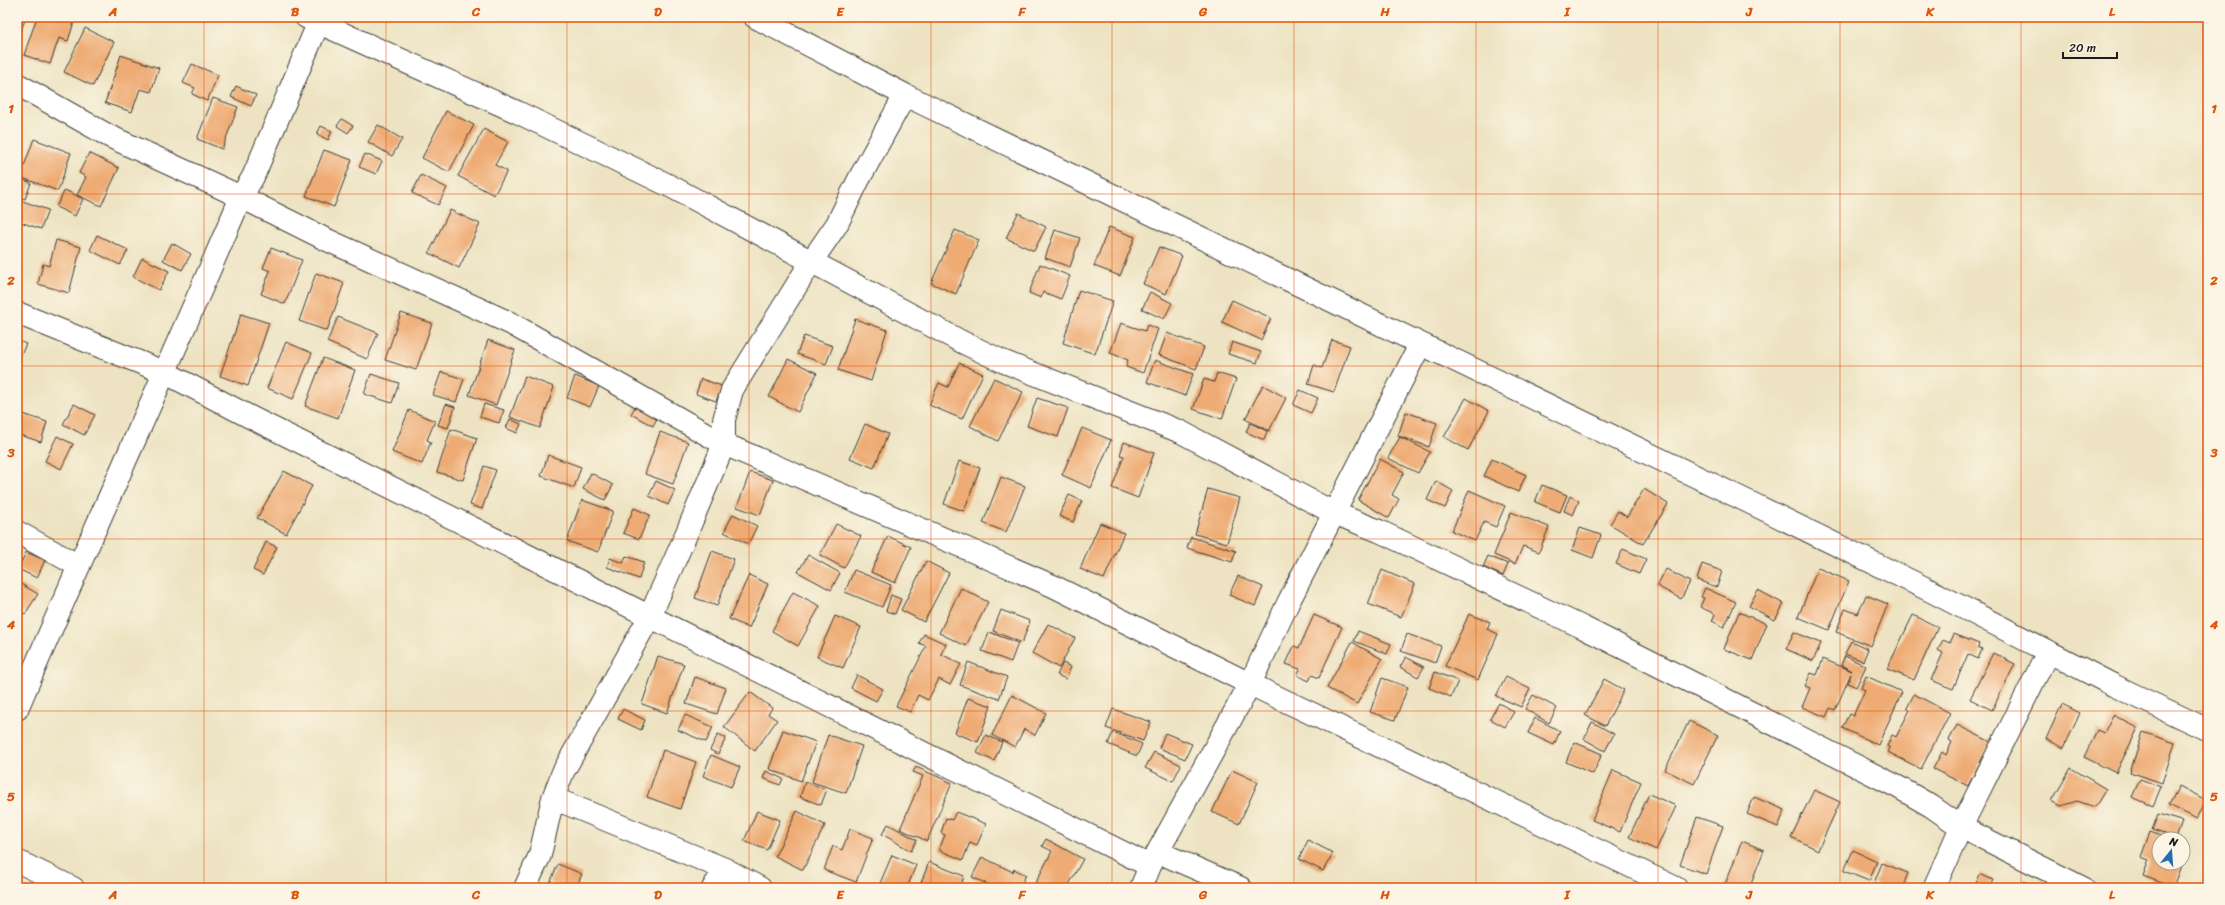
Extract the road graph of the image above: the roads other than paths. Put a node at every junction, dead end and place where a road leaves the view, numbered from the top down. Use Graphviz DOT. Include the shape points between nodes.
graph roads {
  1 [pos="755,17"];
  2 [pos="315,19"];
  3 [pos="17,84"];
  4 [pos="905,95"];
  5 [pos="241,197"];
  6 [pos="811,262"];
  7 [pos="17,313"];
  8 [pos="1420,345"];
  9 [pos="166,373"];
  10 [pos="724,444"];
  11 [pos="1334,513"];
  12 [pos="17,532"];
  13 [pos="79,566"];
  14 [pos="650,616"];
  15 [pos="2048,652"];
  16 [pos="1250,684"];
  17 [pos="17,708"];
  18 [pos="2208,730"];
  19 [pos="563,772"];
  20 [pos="553,798"];
  21 [pos="586,810"];
  22 [pos="1961,827"];
  23 [pos="1154,859"];
  24 [pos="17,861"];
  25 [pos="725,869"];
  26 [pos="73,888"];
  27 [pos="526,888"];
  28 [pos="713,888"];
  29 [pos="760,888"];
  30 [pos="1141,888"];
  31 [pos="1241,888"];
  32 [pos="1676,888"];
  33 [pos="1934,888"];
  34 [pos="2083,888"];
  1 -- 4 [label="street"];
  2 -- 5 [label="street" via="253,177"];
  2 -- 6 [label="street" via="670,186"];
  3 -- 5 [label="street" via="109,136"];
  4 -- 6 [label="street" via="837,224"];
  4 -- 8 [label="street"];
  5 -- 9 [label="street"];
  5 -- 10 [label="street" via="325,240 510,323"];
  6 -- 10 [label="street" via="732,390 724,420"];
  6 -- 11 [label="street" via="962,342 1002,361 1180,432"];
  7 -- 9 [label="street"];
  8 -- 11 [label="street"];
  8 -- 15 [label="street" via="1929,590"];
  9 -- 13 [label="street"];
  9 -- 14 [label="street"];
  10 -- 14 [label="street"];
  10 -- 16 [label="street" via="1053,586"];
  11 -- 16 [label="street" via="1288,602"];
  11 -- 22 [label="street" via="1379,531 1584,628 1898,787"];
  12 -- 13 [label="street"];
  13 -- 17 [label="street"];
  14 -- 19 [label="street"];
  14 -- 23 [label="street"];
  15 -- 18 [label="street"];
  15 -- 22 [label="street"];
  16 -- 23 [label="street"];
  16 -- 32 [label="street"];
  19 -- 20 [label="street"];
  19 -- 21 [label="street"];
  20 -- 21 [label="street"];
  20 -- 27 [label="street" via="540,855"];
  21 -- 25 [label="street"];
  22 -- 33 [label="street"];
  22 -- 34 [label="street"];
  23 -- 30 [label="street"];
  23 -- 31 [label="street"];
  24 -- 26 [label="street"];
  25 -- 28 [label="street"];
  25 -- 29 [label="street"];
}
